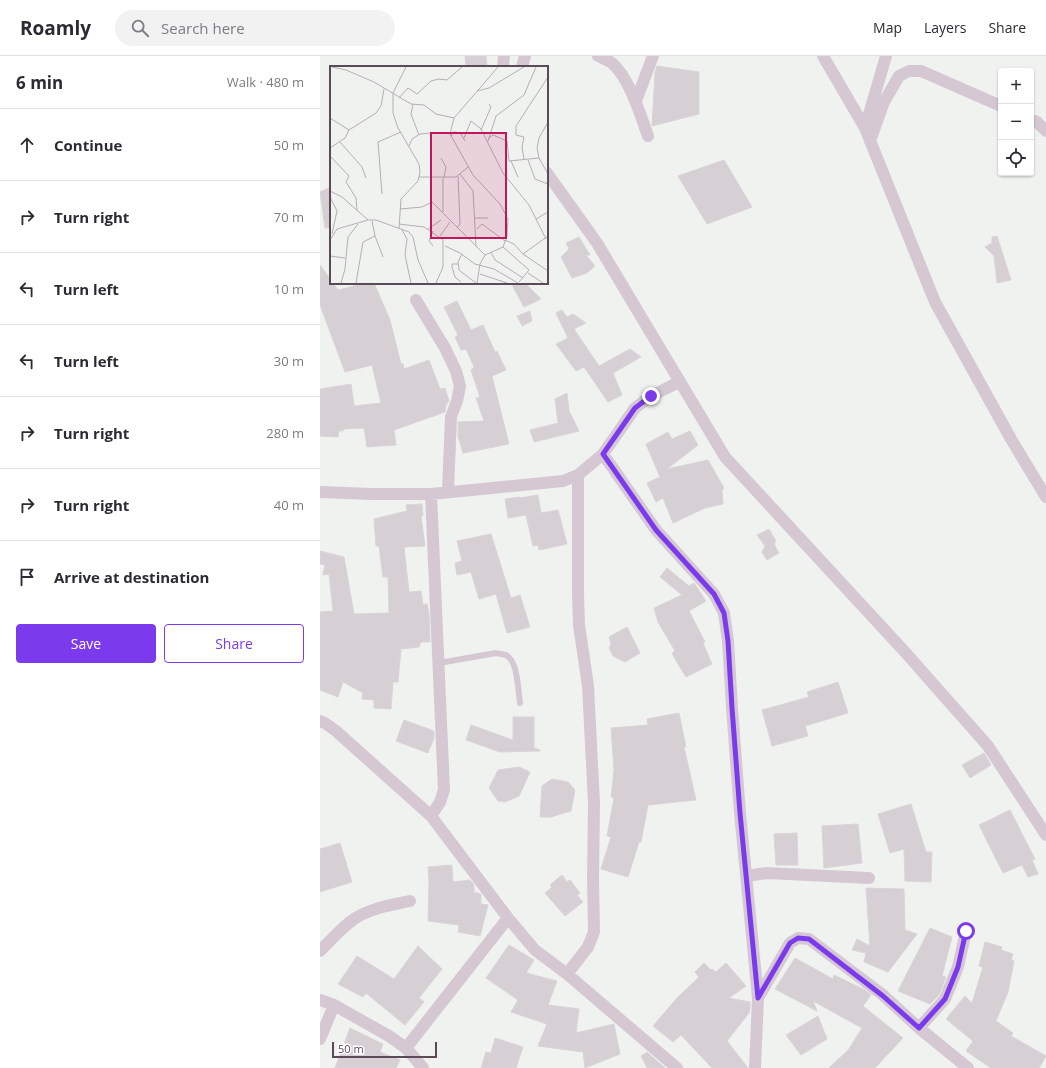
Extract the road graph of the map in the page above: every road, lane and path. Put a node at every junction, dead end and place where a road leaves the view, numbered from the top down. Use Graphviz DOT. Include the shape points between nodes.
graph roads {
  1 [pos="504,56"];
  2 [pos="524,56"];
  3 [pos="598,56"];
  4 [pos="653,56"];
  5 [pos="823,56"];
  6 [pos="886,56"];
  7 [pos="503,66"];
  8 [pos="522,66"];
  9 [pos="636,101"];
  10 [pos="998,105"];
  11 [pos="1034,121"];
  12 [pos="865,128"];
  13 [pos="1046,131"];
  14 [pos="648,136"];
  15 [pos="870,141"];
  16 [pos="548,174"];
  17 [pos="416,300"];
  18 [pos="679,382"];
  19 [pos="603,454"];
  20 [pos="578,475"];
  21 [pos="448,491"];
  22 [pos="320,492"];
  23 [pos="431,494"];
  24 [pos="1046,497"];
  25 [pos="440,663"];
  26 [pos="520,703"];
  27 [pos="320,721"];
  28 [pos="431,816"];
  29 [pos="1046,835"];
  30 [pos="746,876"];
  31 [pos="869,878"];
  32 [pos="410,900"];
  33 [pos="508,918"];
  34 [pos="966,931"];
  35 [pos="320,951"];
  36 [pos="567,974"];
  37 [pos="758,998"];
  38 [pos="320,1000"];
  39 [pos="334,1005"];
  40 [pos="919,1028"];
  41 [pos="320,1039"];
  42 [pos="406,1048"];
  43 [pos="423,1068"];
  44 [pos="677,1068"];
  45 [pos="755,1068"];
  46 [pos="968,1068"];
  1 -- 7 [label="street"];
  2 -- 8 [label="street"];
  3 -- 9 [label="street" via="612,63 626,81"];
  4 -- 9 [label="street"];
  5 -- 12 [label="street"];
  6 -- 12 [label="street"];
  9 -- 14 [label="street"];
  10 -- 15 [label="street" via="921,71 909,71 899,76 884,102"];
  11 -- 13 [label="street"];
  12 -- 15 [label="street"];
  15 -- 24 [label="street" via="935,302"];
  16 -- 18 [label="street" via="597,243"];
  17 -- 21 [label="street" via="445,348 460,386 452,417"];
  18 -- 19 [label="street" via="651,396 635,408"];
  18 -- 29 [label="street" via="725,457 988,746"];
  19 -- 20 [label="street"];
  19 -- 30 [label="street" via="656,530 714,594 724,613"];
  20 -- 21 [label="street" via="563,481"];
  20 -- 36 [label="street" via="579,624 588,686 594,803 594,932 588,947"];
  21 -- 23 [label="street"];
  22 -- 23 [label="street"];
  23 -- 25 [label="street"];
  25 -- 26 [label="lane" via="496,653 505,655 512,661 515,670"];
  25 -- 28 [label="street" via="444,790"];
  27 -- 28 [label="street" via="336,731"];
  28 -- 33 [label="street"];
  30 -- 31 [label="street" via="767,872"];
  30 -- 37 [label="street"];
  32 -- 35 [label="street" via="373,910 354,919"];
  33 -- 36 [label="street" via="536,950"];
  33 -- 42 [label="street"];
  34 -- 40 [label="street" via="958,967 945,999"];
  36 -- 44 [label="street"];
  37 -- 40 [label="street" via="790,943 798,938 809,939 883,996"];
  37 -- 45 [label="street"];
  38 -- 39 [label="street"];
  39 -- 41 [label="street"];
  39 -- 42 [label="street"];
  40 -- 46 [label="street"];
  42 -- 43 [label="street"];
}
